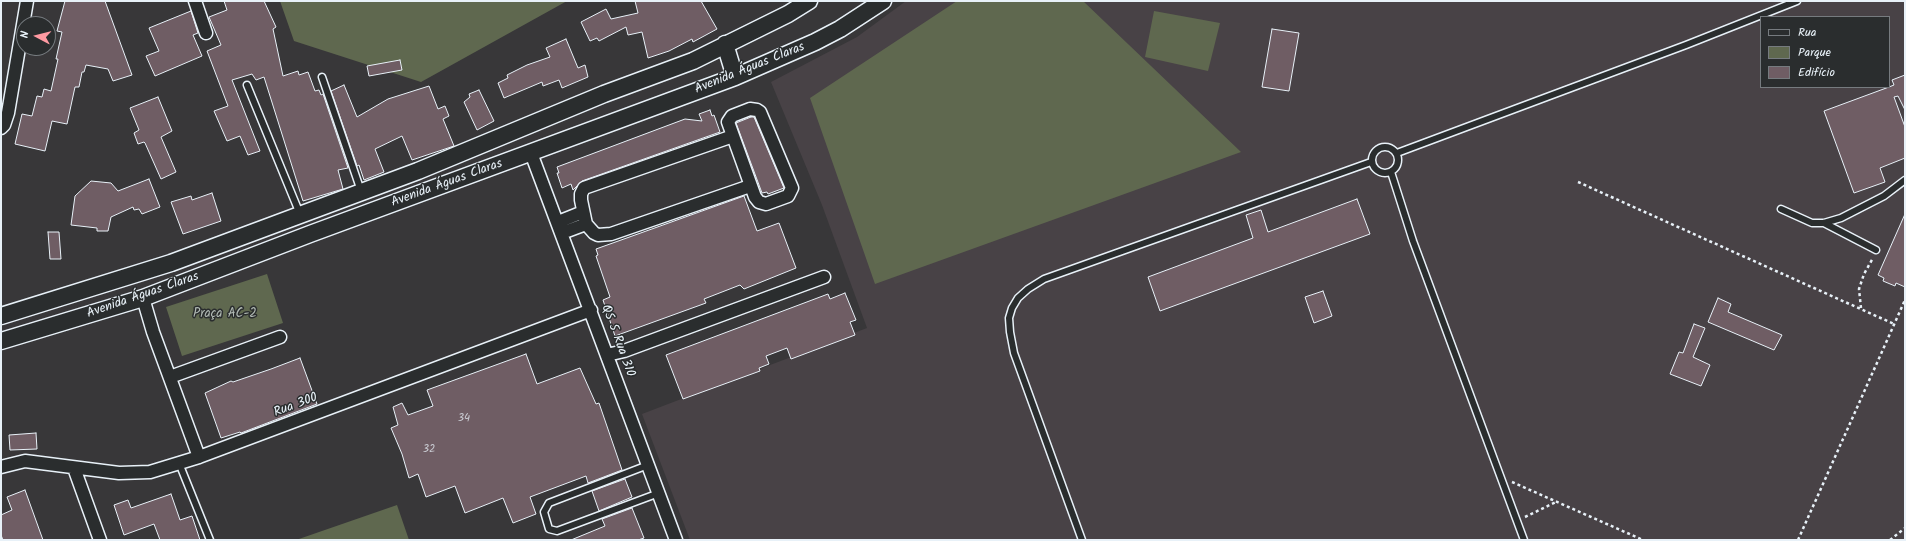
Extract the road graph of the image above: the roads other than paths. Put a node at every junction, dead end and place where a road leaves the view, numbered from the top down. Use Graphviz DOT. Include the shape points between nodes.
graph roads {
  1 [pos="27,1"];
  2 [pos="194,1"];
  3 [pos="808,1"];
  4 [pos="882,1"];
  5 [pos="1797,1"];
  6 [pos="206,33"];
  7 [pos="725,44"];
  8 [pos="322,77"];
  9 [pos="735,77"];
  10 [pos="248,86"];
  11 [pos="1,128"];
  12 [pos="733,136"];
  13 [pos="531,153"];
  14 [pos="1397,153"];
  15 [pos="1371,162"];
  16 [pos="1391,172"];
  17 [pos="1905,180"];
  18 [pos="750,186"];
  19 [pos="362,192"];
  20 [pos="1781,209"];
  21 [pos="301,216"];
  22 [pos="585,218"];
  23 [pos="1824,223"];
  24 [pos="560,227"];
  25 [pos="1876,250"];
  26 [pos="824,277"];
  27 [pos="143,298"];
  28 [pos="591,310"];
  29 [pos="20,312"];
  30 [pos="1,316"];
  31 [pos="26,335"];
  32 [pos="280,337"];
  33 [pos="1,341"];
  34 [pos="607,355"];
  35 [pos="170,377"];
  36 [pos="199,457"];
  37 [pos="179,463"];
  38 [pos="648,465"];
  39 [pos="1,467"];
  40 [pos="74,468"];
  41 [pos="659,493"];
  42 [pos="100,540"];
  43 [pos="210,540"];
  44 [pos="676,540"];
  45 [pos="1082,540"];
  46 [pos="1524,540"];
  1 -- 11 [label="street" via="8,113"];
  2 -- 6 [label="street"];
  3 -- 7 [label="main road, Avenida Águas Claras" via="788,14"];
  4 -- 9 [label="main road, Avenida Águas Claras" via="840,29"];
  5 -- 14 [label="lane" via="1679,48"];
  7 -- 9 [label="main road"];
  7 -- 19 [label="main road, Avenida Águas Claras" via="693,61 604,94"];
  8 -- 19 [label="lane"];
  9 -- 13 [label="main road, Avenida Águas Claras"];
  10 -- 21 [label="lane"];
  12 -- 18 [label="street"];
  12 -- 18 [label="street" via="728,122 732,116 750,108 760,112 792,191 788,196 763,204 755,197"];
  12 -- 22 [label="street" via="584,188 581,194"];
  13 -- 24 [label="street, QS 5 Rua 310"];
  13 -- 27 [label="main road, Avenida Águas Claras"];
  14 -- 15 [label="lane" via="1384,146 1377,148 1372,154"];
  14 -- 16 [label="lane" via="1396,167"];
  15 -- 16 [label="lane" via="1378,172"];
  15 -- 45 [label="lane" via="1044,280 1018,298 1009,318 1014,354"];
  16 -- 46 [label="lane" via="1413,241"];
  17 -- 23 [label="lane" via="1884,196 1841,218"];
  18 -- 22 [label="street" via="611,234 594,232"];
  19 -- 21 [label="main road, Avenida Águas Claras"];
  20 -- 23 [label="lane" via="1812,223"];
  21 -- 29 [label="main road, Avenida Águas Claras" via="171,264"];
  22 -- 24 [label="street"];
  23 -- 25 [label="lane"];
  24 -- 28 [label="street, QS 5 Rua 310"];
  26 -- 34 [label="street"];
  27 -- 31 [label="main road, Avenida Águas Claras"];
  27 -- 35 [label="street"];
  28 -- 34 [label="street, QS 5 Rua 310"];
  28 -- 36 [label="street, Rua 300"];
  29 -- 30 [label="main road, Avenida Águas Claras"];
  29 -- 31 [label="main road"];
  31 -- 33 [label="main road, Avenida Águas Claras"];
  32 -- 35 [label="street"];
  34 -- 38 [label="street, QS 5 Rua 310"];
  35 -- 36 [label="street"];
  36 -- 37 [label="street, Rua 300"];
  37 -- 40 [label="street, Rua 300" via="150,472 127,473"];
  37 -- 43 [label="lane"];
  38 -- 41 [label="street, QS 5 Rua 310"];
  38 -- 41 [label="lane" via="549,503 544,512 550,529 557,531"];
  39 -- 40 [label="street, Rua 300" via="25,461"];
  40 -- 42 [label="street"];
  41 -- 44 [label="street, QS 5 Rua 310"];
}
